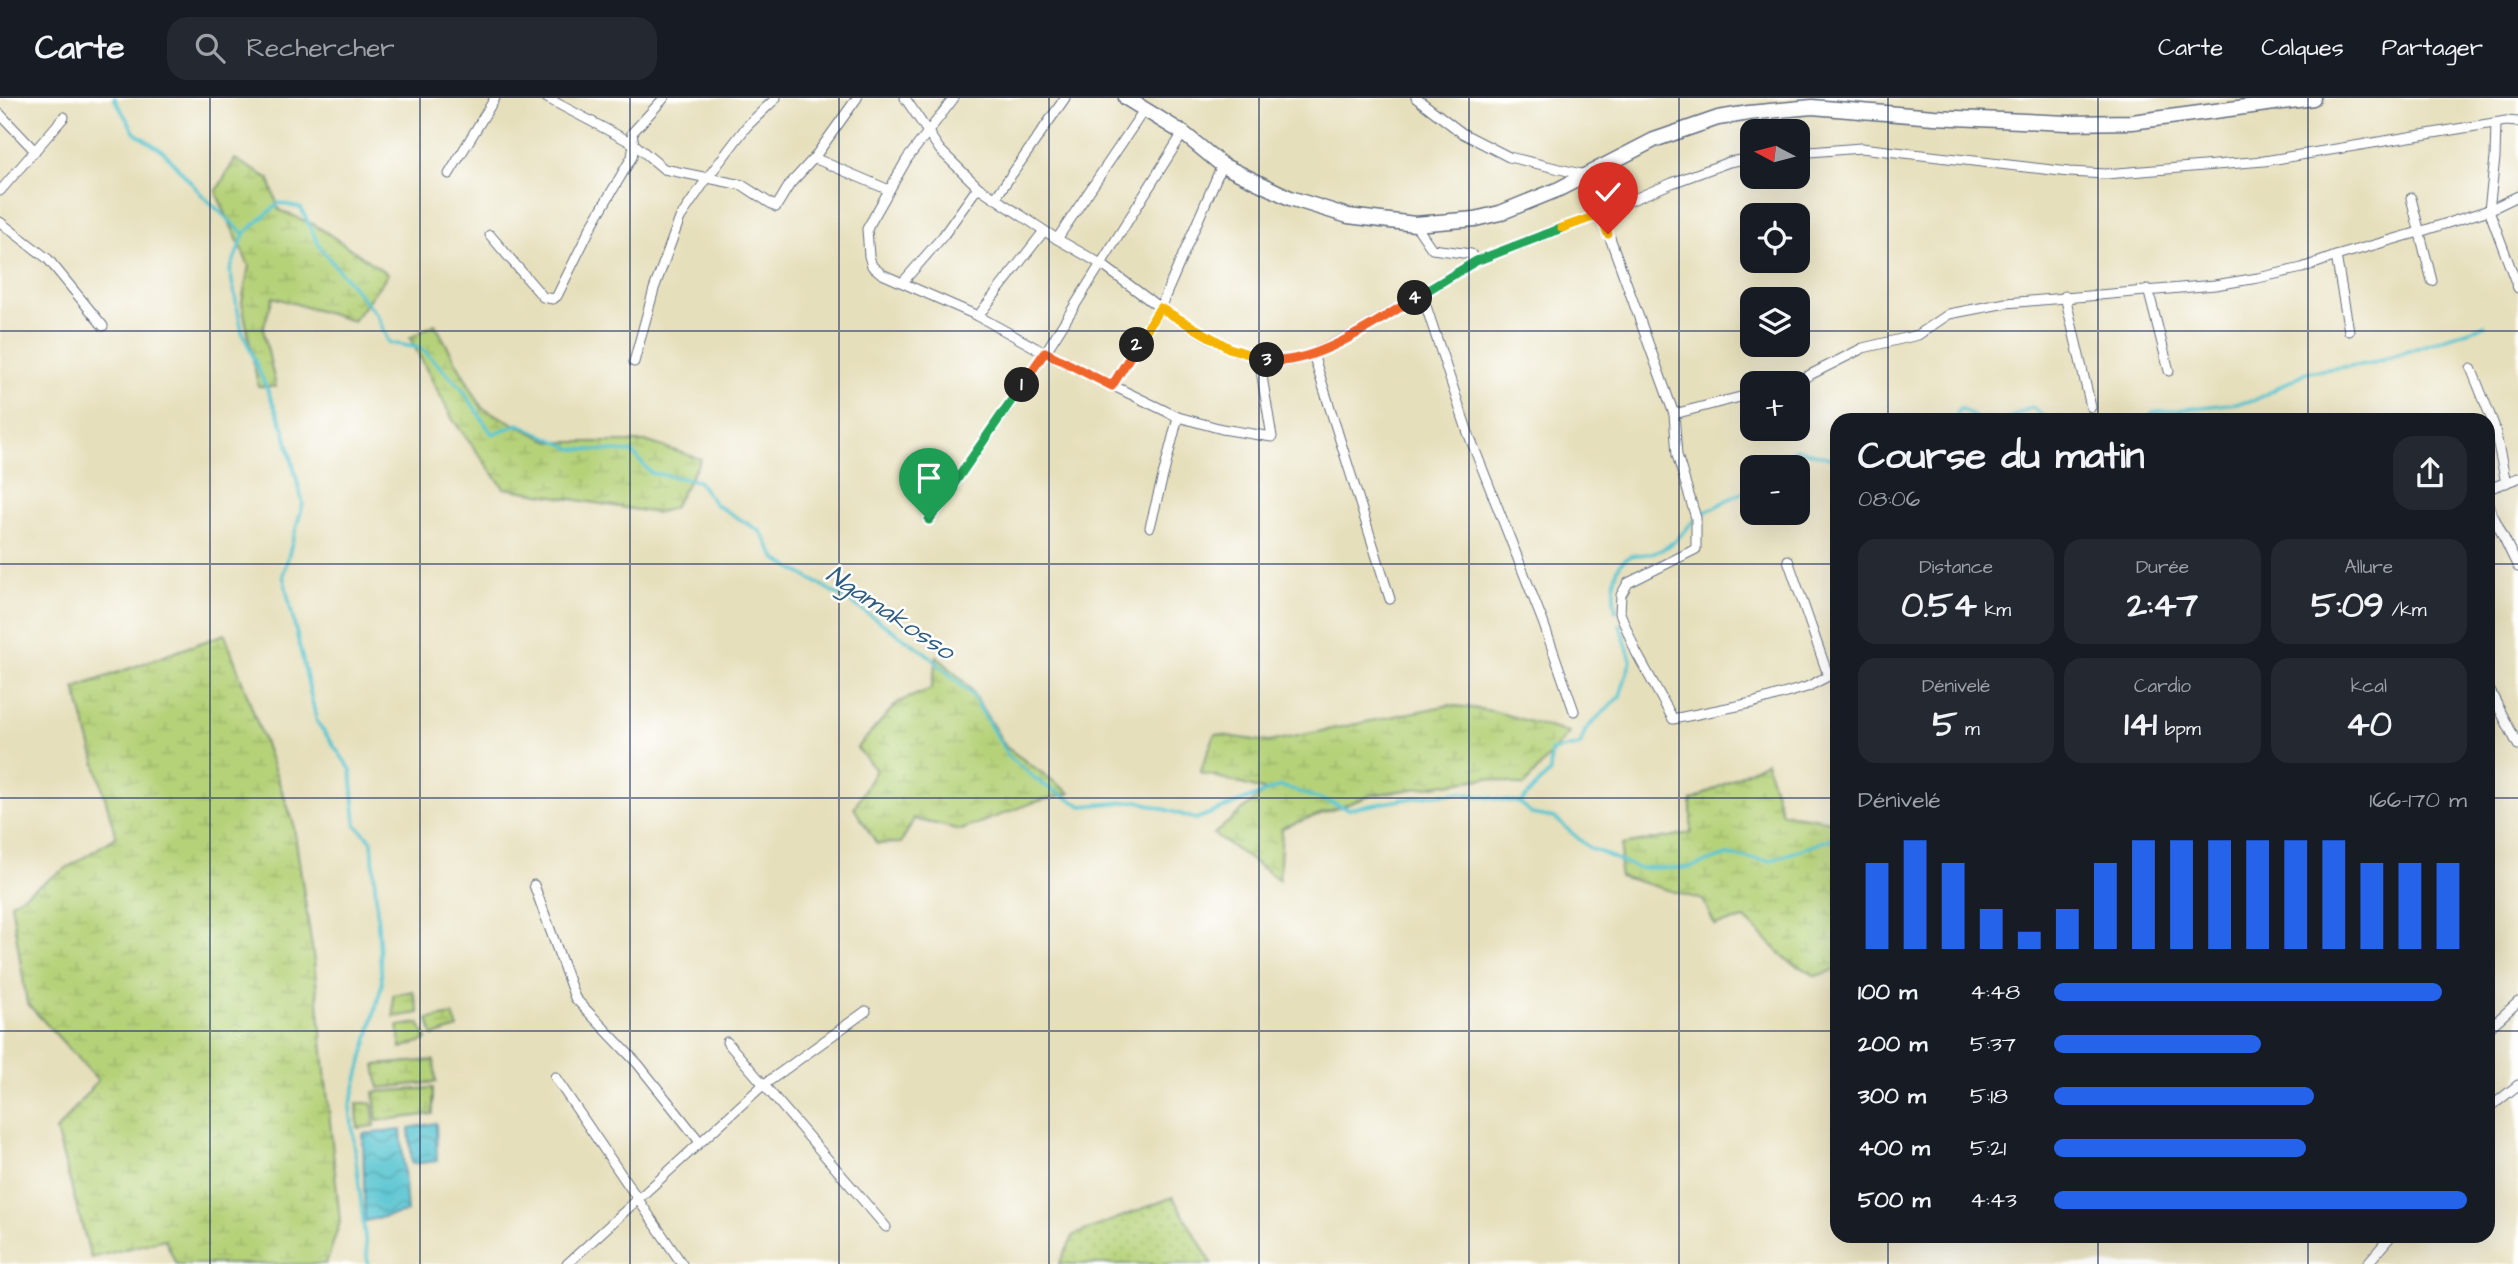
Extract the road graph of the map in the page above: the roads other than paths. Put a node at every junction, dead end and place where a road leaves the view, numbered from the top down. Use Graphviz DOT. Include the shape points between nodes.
graph roads {
  1 [pos="495,98"];
  2 [pos="547,98"];
  3 [pos="576,98"];
  4 [pos="664,98"];
  5 [pos="776,98"];
  6 [pos="857,98"];
  7 [pos="905,98"];
  8 [pos="954,98"];
  9 [pos="1065,98"];
  10 [pos="1126,98"];
  11 [pos="1416,98"];
  12 [pos="2313,98"];
  13 [pos="569,109"];
  14 [pos="1144,110"];
  15 [pos="0,114"];
  16 [pos="64,117"];
  17 [pos="2518,122"];
  18 [pos="2496,123"];
  19 [pos="927,131"];
  20 [pos="1183,133"];
  21 [pos="634,144"];
  22 [pos="35,151"];
  23 [pos="1810,152"];
  24 [pos="814,158"];
  25 [pos="1740,160"];
  26 [pos="1222,165"];
  27 [pos="449,174"];
  28 [pos="1586,175"];
  29 [pos="708,177"];
  30 [pos="978,187"];
  31 [pos="889,190"];
  32 [pos="0,191"];
  33 [pos="2518,196"];
  34 [pos="996,197"];
  35 [pos="2411,198"];
  36 [pos="2489,210"];
  37 [pos="1601,214"];
  38 [pos="0,222"];
  39 [pos="1415,224"];
  40 [pos="1044,231"];
  41 [pos="2420,232"];
  42 [pos="490,235"];
  43 [pos="1057,239"];
  44 [pos="2336,256"];
  45 [pos="1476,261"];
  46 [pos="1101,264"];
  47 [pos="2432,281"];
  48 [pos="903,282"];
  49 [pos="2518,288"];
  50 [pos="2148,289"];
  51 [pos="1422,294"];
  52 [pos="2065,296"];
  53 [pos="1160,308"];
  54 [pos="978,316"];
  55 [pos="103,326"];
  56 [pos="2349,331"];
  57 [pos="1045,352"];
  58 [pos="1313,354"];
  59 [pos="1259,358"];
  60 [pos="634,362"];
  61 [pos="2470,368"];
  62 [pos="2169,371"];
  63 [pos="1810,375"];
  64 [pos="1112,386"];
  65 [pos="1740,397"];
  66 [pos="2091,407"];
  67 [pos="2489,413"];
  68 [pos="1674,414"];
  69 [pos="1178,417"];
  70 [pos="2495,430"];
  71 [pos="2518,478"];
  72 [pos="2506,483"];
  73 [pos="2495,487"];
  74 [pos="2495,519"];
  75 [pos="929,520"];
  76 [pos="1150,527"];
  77 [pos="1788,560"];
  78 [pos="2518,566"];
  79 [pos="1390,599"];
  80 [pos="1828,675"];
  81 [pos="2495,701"];
  82 [pos="1574,712"];
  83 [pos="2518,745"];
  84 [pos="534,885"];
  85 [pos="2518,1002"];
  86 [pos="866,1011"];
  87 [pos="2495,1023"];
  88 [pos="727,1042"];
  89 [pos="555,1077"];
  90 [pos="762,1086"];
  91 [pos="2518,1086"];
  92 [pos="2495,1104"];
  93 [pos="700,1142"];
  94 [pos="637,1200"];
  95 [pos="886,1227"];
  96 [pos="2385,1243"];
  97 [pos="578,1255"];
  98 [pos="567,1264"];
  99 [pos="583,1264"];
  100 [pos="682,1264"];
  101 [pos="2367,1264"];
  1 -- 27 [label="street"];
  2 -- 13 [label="street"];
  3 -- 13 [label="street"];
  4 -- 21 [label="street" via="632,133"];
  5 -- 29 [label="street" via="747,126"];
  6 -- 24 [label="street"];
  7 -- 19 [label="street"];
  8 -- 19 [label="street"];
  9 -- 34 [label="street"];
  10 -- 14 [label="main road"];
  11 -- 28 [label="street" via="1462,134 1509,157"];
  12 -- 28 [label="main road" via="2132,122 1934,117 1812,107 1749,113 1654,139"];
  13 -- 21 [label="street"];
  14 -- 20 [label="main road"];
  14 -- 43 [label="street"];
  15 -- 22 [label="street"];
  16 -- 22 [label="street"];
  17 -- 18 [label="street"];
  18 -- 23 [label="street" via="2264,161 2106,174 1861,148"];
  18 -- 36 [label="street"];
  19 -- 30 [label="street"];
  19 -- 31 [label="street"];
  20 -- 26 [label="main road"];
  20 -- 46 [label="street"];
  21 -- 29 [label="street" via="664,169"];
  21 -- 42 [label="street" via="632,157 557,296 543,297"];
  22 -- 32 [label="street"];
  24 -- 29 [label="street" via="776,207 742,185"];
  24 -- 31 [label="street"];
  25 -- 37 [label="street"];
  26 -- 39 [label="main road" via="1318,208 1375,221"];
  26 -- 53 [label="street"];
  28 -- 39 [label="main road" via="1500,213"];
  29 -- 60 [label="street" via="680,218"];
  30 -- 34 [label="street"];
  30 -- 48 [label="street"];
  31 -- 48 [label="street" via="867,229 869,256 882,274"];
  33 -- 36 [label="street"];
  34 -- 40 [label="street"];
  35 -- 41 [label="street"];
  36 -- 41 [label="street"];
  36 -- 49 [label="street"];
  37 -- 45 [label="street"];
  37 -- 68 [label="street"];
  38 -- 55 [label="street" via="48,259"];
  39 -- 45 [label="street" via="1432,249 1471,254"];
  40 -- 43 [label="street"];
  40 -- 54 [label="street"];
  41 -- 44 [label="street"];
  41 -- 47 [label="street"];
  43 -- 46 [label="street"];
  44 -- 50 [label="street" via="2258,278"];
  44 -- 56 [label="street"];
  45 -- 51 [label="street"];
  46 -- 53 [label="street"];
  46 -- 57 [label="street"];
  48 -- 54 [label="street"];
  50 -- 52 [label="street"];
  50 -- 62 [label="street"];
  51 -- 58 [label="street"];
  51 -- 82 [label="street" via="1467,430"];
  52 -- 63 [label="street" via="1949,314 1918,335 1863,348"];
  52 -- 66 [label="street"];
  53 -- 59 [label="street" via="1213,340"];
  53 -- 64 [label="street"];
  54 -- 57 [label="street"];
  57 -- 64 [label="street"];
  57 -- 75 [label="street"];
  58 -- 59 [label="street" via="1279,362"];
  58 -- 79 [label="street"];
  59 -- 69 [label="street" via="1272,437"];
  61 -- 67 [label="street"];
  64 -- 69 [label="street"];
  65 -- 68 [label="street"];
  68 -- 80 [label="street" via="1677,455 1696,517 1696,549 1628,583 1621,595 1620,613 1673,719 1752,703 1807,687"];
  69 -- 76 [label="street"];
  70 -- 72 [label="street"];
  71 -- 72 [label="street"];
  72 -- 73 [label="street"];
  74 -- 78 [label="street"];
  77 -- 80 [label="street"];
  81 -- 83 [label="street"];
  84 -- 93 [label="street" via="575,998 638,1064"];
  85 -- 87 [label="street"];
  86 -- 90 [label="street"];
  88 -- 90 [label="street"];
  89 -- 94 [label="street"];
  90 -- 93 [label="street"];
  90 -- 95 [label="street"];
  91 -- 92 [label="street"];
  93 -- 94 [label="street"];
  94 -- 97 [label="street"];
  94 -- 100 [label="street"];
  96 -- 101 [label="street"];
  97 -- 98 [label="street"];
  97 -- 99 [label="street"];
}
